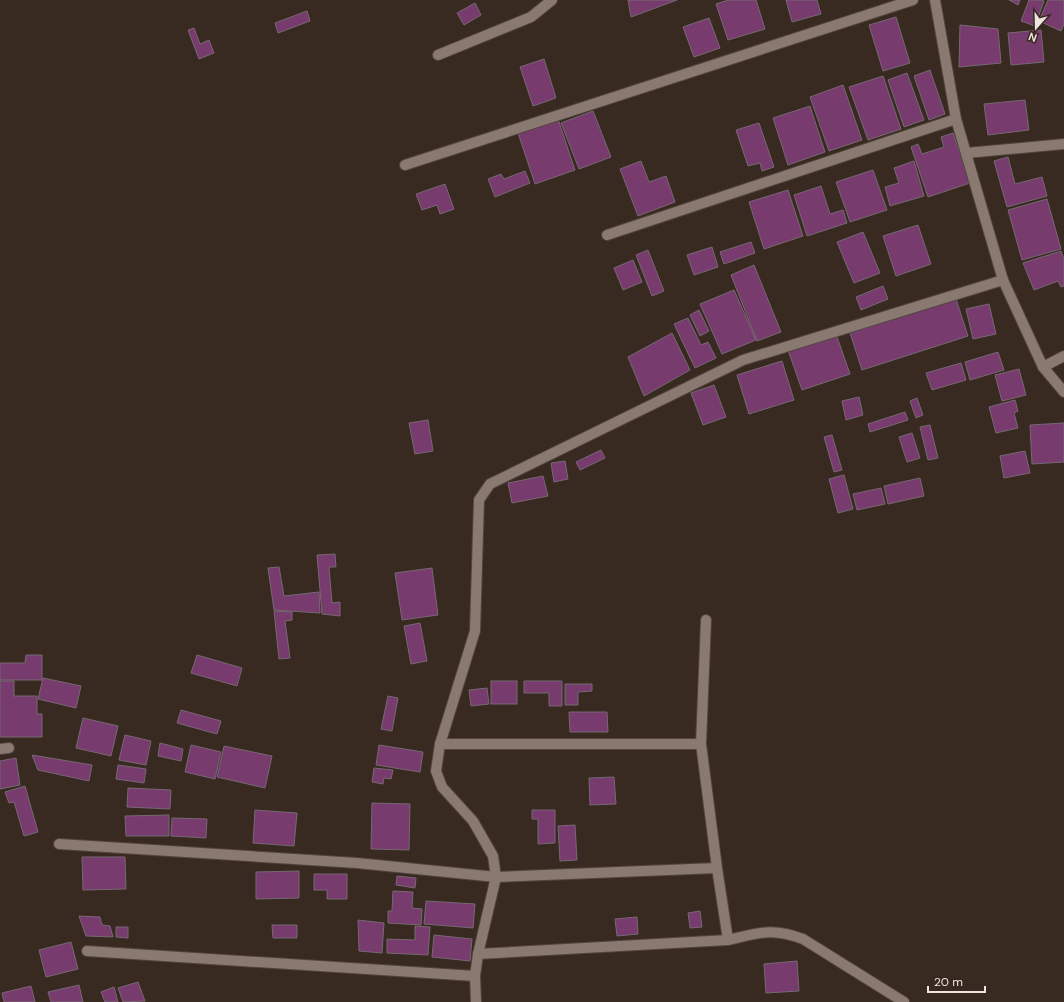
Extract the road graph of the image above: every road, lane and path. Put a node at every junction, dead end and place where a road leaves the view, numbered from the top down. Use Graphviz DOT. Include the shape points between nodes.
graph roads {
  1 [pos="552,0"];
  2 [pos="913,0"];
  3 [pos="935,0"];
  4 [pos="438,55"];
  5 [pos="956,120"];
  6 [pos="1064,144"];
  7 [pos="966,153"];
  8 [pos="405,165"];
  9 [pos="607,235"];
  10 [pos="1003,280"];
  11 [pos="1064,356"];
  12 [pos="1043,367"];
  13 [pos="1064,392"];
  14 [pos="706,620"];
  15 [pos="440,744"];
  16 [pos="701,744"];
  17 [pos="59,844"];
  18 [pos="717,868"];
  19 [pos="496,877"];
  20 [pos="728,940"];
  21 [pos="87,951"];
  22 [pos="478,954"];
  23 [pos="475,976"];
  24 [pos="476,1002"];
  25 [pos="904,1002"];
  1 -- 4 [label="street" via="531,17"];
  2 -- 8 [label="street"];
  3 -- 5 [label="street"];
  5 -- 7 [label="street"];
  5 -- 9 [label="street"];
  6 -- 7 [label="street"];
  7 -- 10 [label="street"];
  10 -- 12 [label="street"];
  10 -- 15 [label="street" via="743,360 490,484 479,500 475,631"];
  11 -- 12 [label="street"];
  12 -- 13 [label="street"];
  14 -- 16 [label="street"];
  15 -- 16 [label="street"];
  15 -- 19 [label="street" via="436,771 442,787 473,822 493,856"];
  16 -- 18 [label="street"];
  17 -- 19 [label="street" via="357,863"];
  18 -- 19 [label="street"];
  18 -- 20 [label="street"];
  19 -- 22 [label="street"];
  20 -- 22 [label="street"];
  20 -- 25 [label="street" via="768,931 787,933 803,939"];
  21 -- 23 [label="street"];
  22 -- 23 [label="street"];
  23 -- 24 [label="street"];
}
